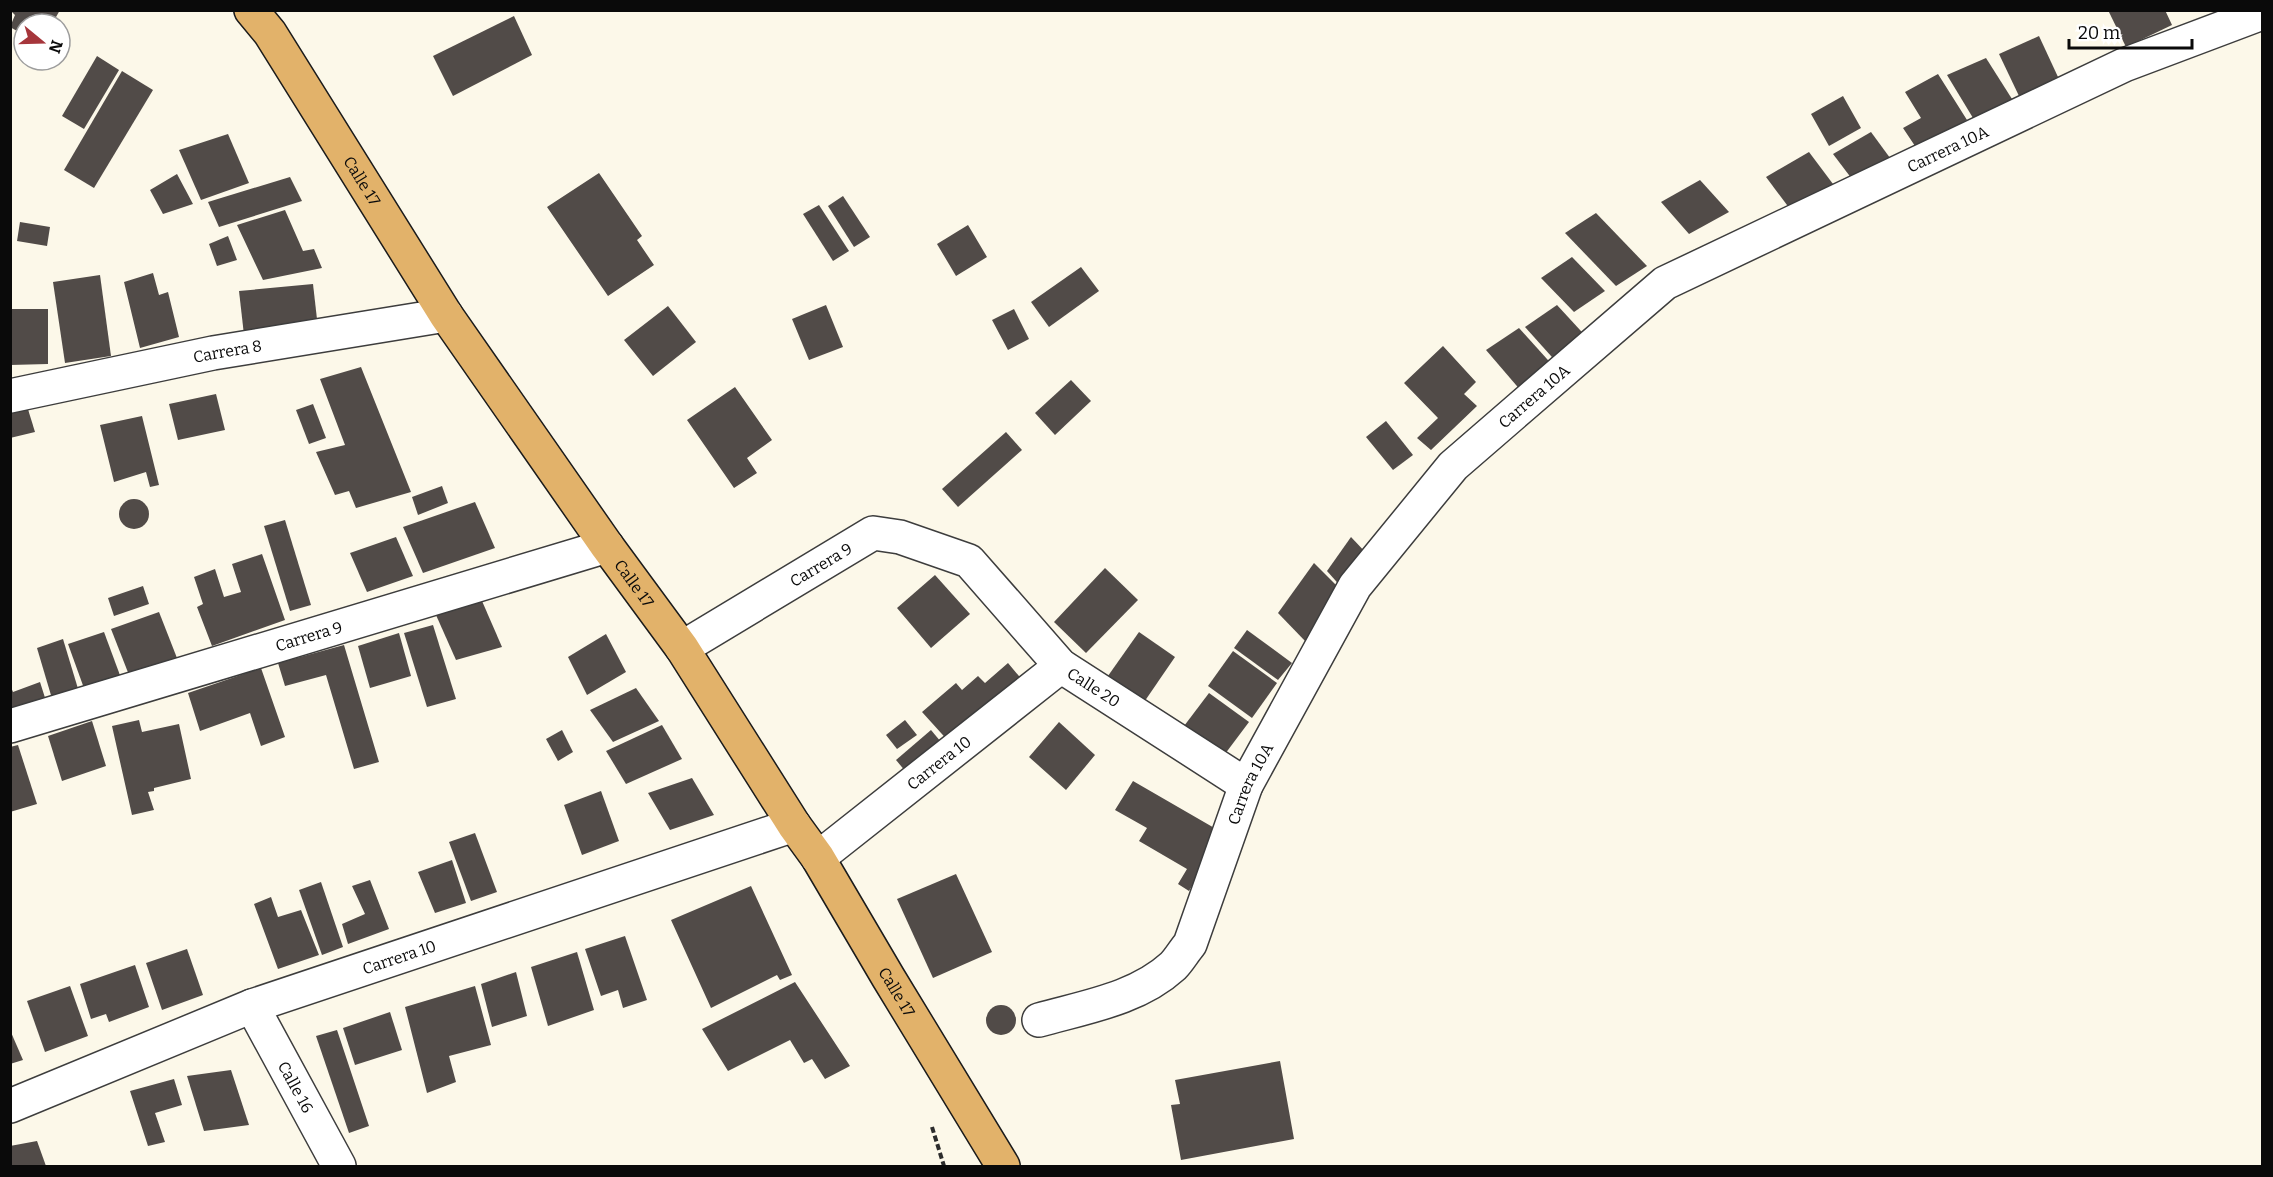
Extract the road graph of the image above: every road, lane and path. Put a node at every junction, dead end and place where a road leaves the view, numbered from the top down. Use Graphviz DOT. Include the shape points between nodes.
graph roads {
  1 [pos="251,10"];
  2 [pos="2262,13"];
  3 [pos="446,315"];
  4 [pos="10,396"];
  5 [pos="607,546"];
  6 [pos="969,561"];
  7 [pos="682,648"];
  8 [pos="1061,666"];
  9 [pos="10,726"];
  10 [pos="1246,785"];
  11 [pos="794,825"];
  12 [pos="818,858"];
  13 [pos="252,1006"];
  14 [pos="1039,1020"];
  15 [pos="10,1106"];
  16 [pos="339,1167"];
  17 [pos="1003,1167"];
  1 -- 3 [label="highway, Calle 17" via="270,33"];
  2 -- 10 [label="street, Carrera 10A" via="2124,65 1665,284 1453,466 1355,586"];
  3 -- 4 [label="street, Carrera 8" via="213,353"];
  3 -- 5 [label="highway, Calle 17"];
  5 -- 7 [label="highway, Calle 17"];
  5 -- 9 [label="street, Carrera 9"];
  6 -- 7 [label="street, Carrera 9" via="900,537 873,533"];
  6 -- 8 [label="street, Calle 20"];
  7 -- 11 [label="highway, Calle 17"];
  8 -- 10 [label="street, Calle 20"];
  8 -- 12 [label="street, Carrera 10"];
  10 -- 14 [label="street, Carrera 10A" via="1190,944 1174,965 1120,997"];
  11 -- 12 [label="highway, Calle 17"];
  11 -- 13 [label="street, Carrera 10"];
  12 -- 17 [label="highway, Calle 17"];
  13 -- 15 [label="street, Carrera 10"];
  13 -- 16 [label="street, Calle 16"];
}
